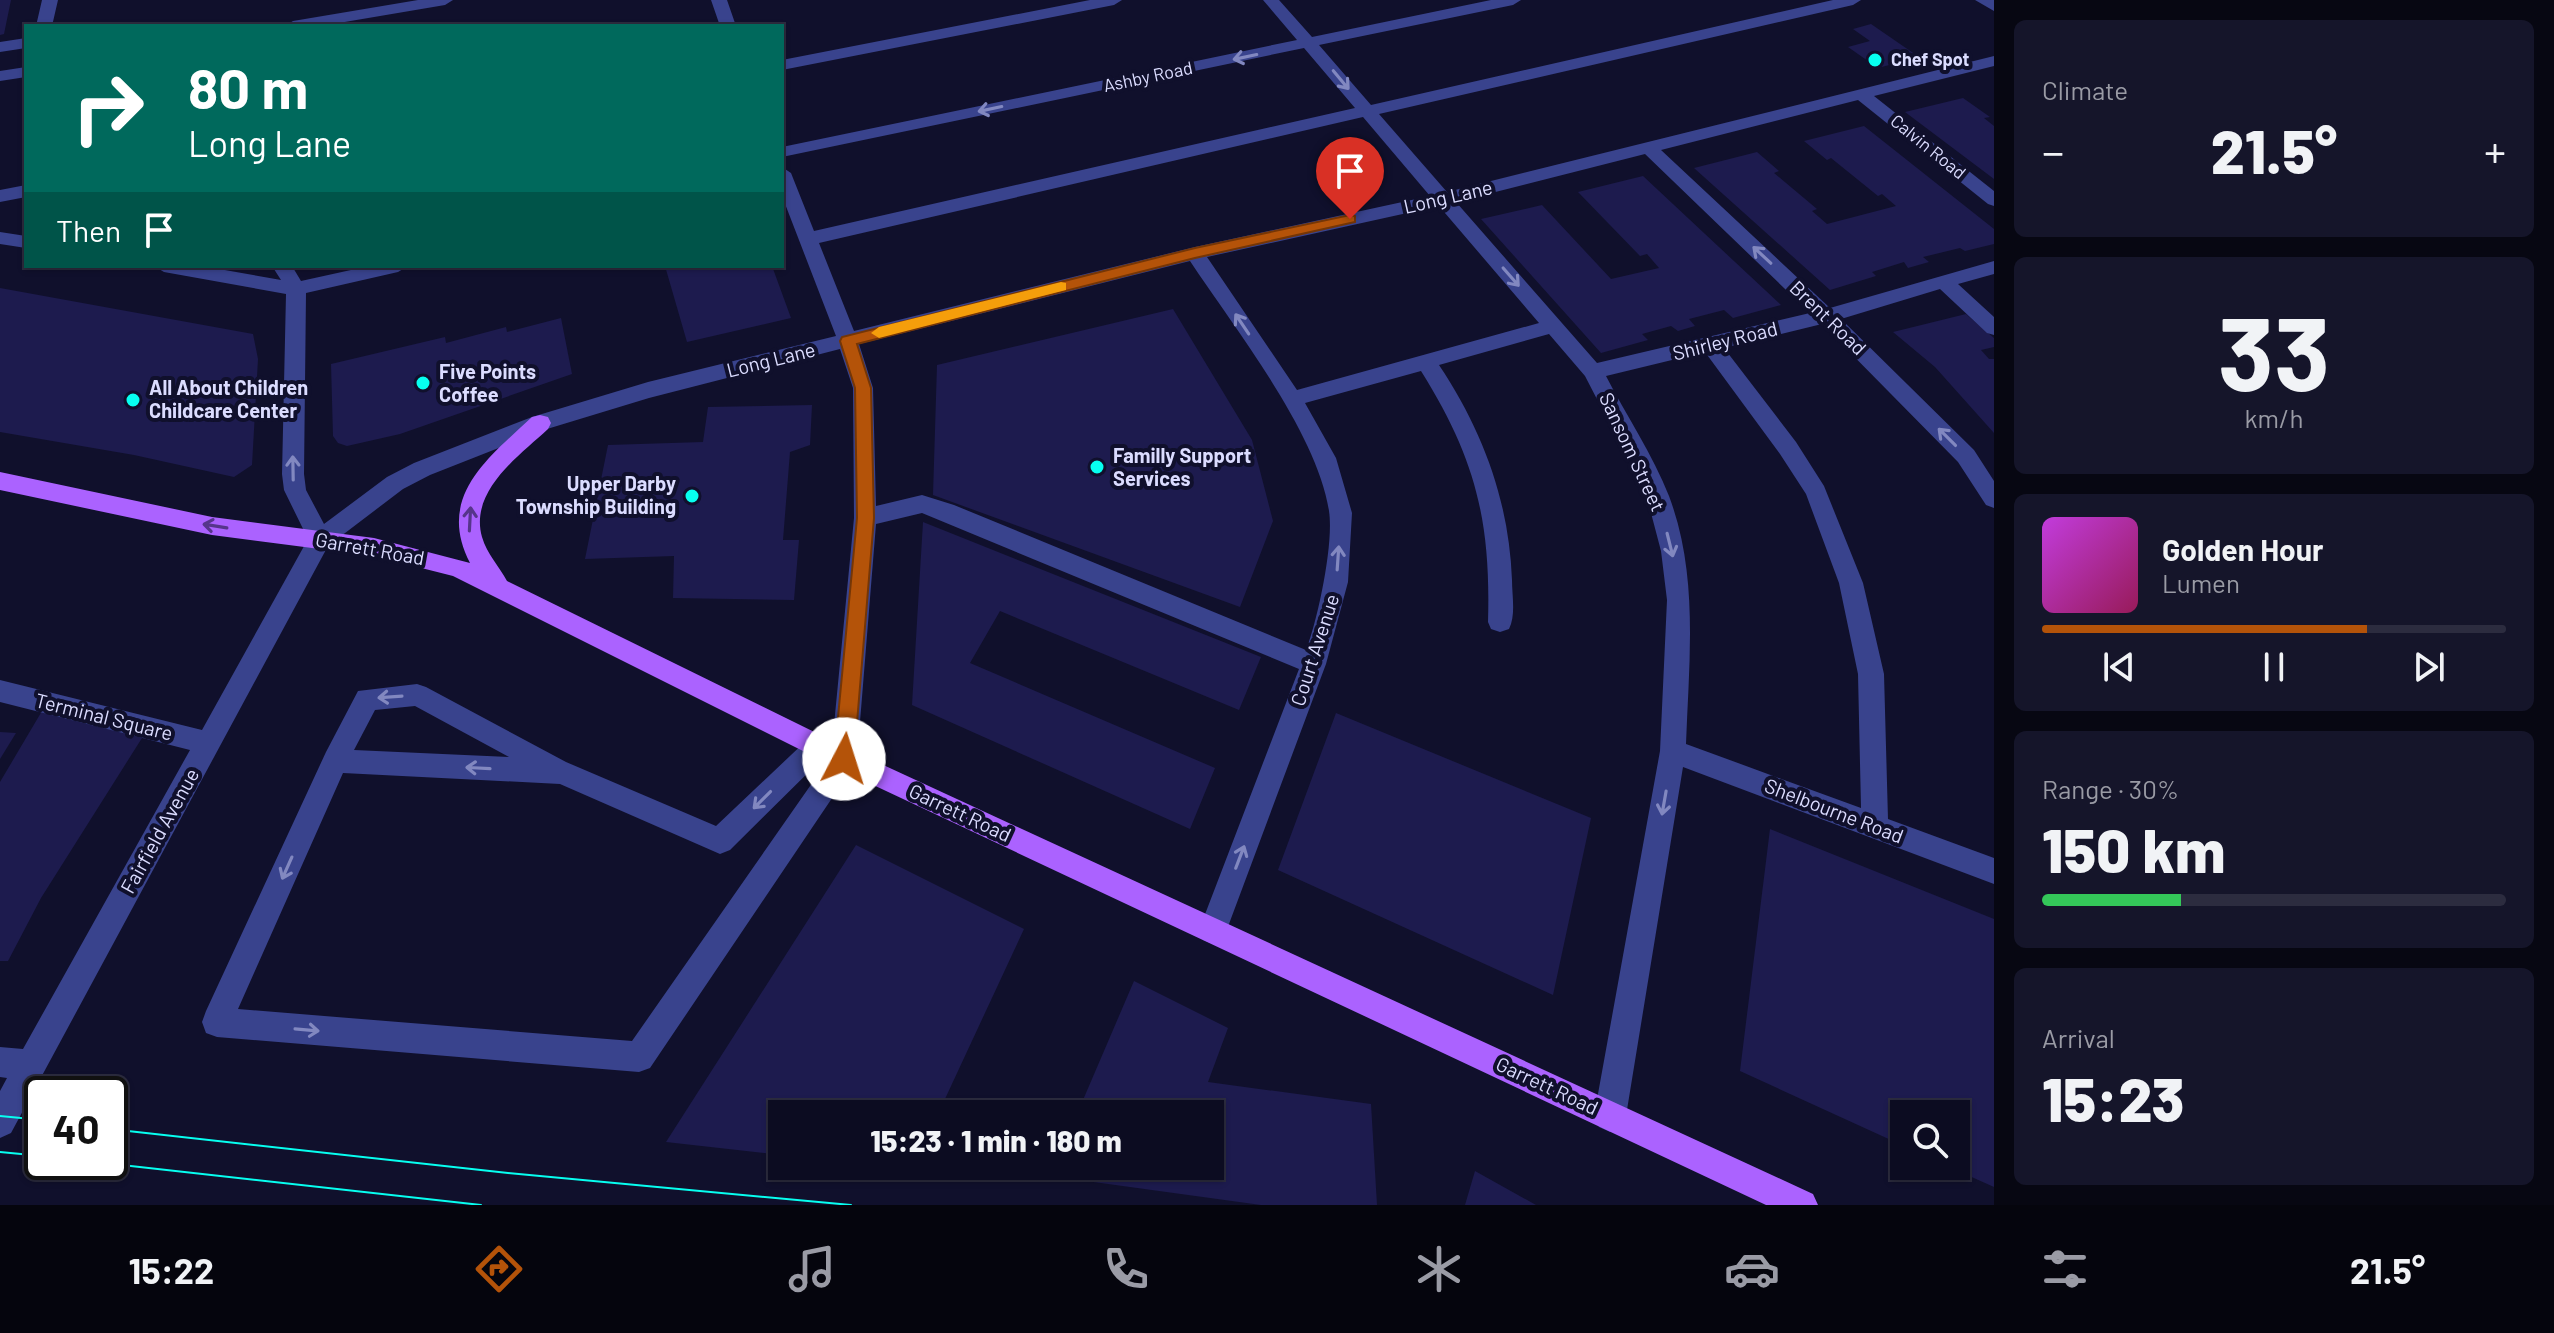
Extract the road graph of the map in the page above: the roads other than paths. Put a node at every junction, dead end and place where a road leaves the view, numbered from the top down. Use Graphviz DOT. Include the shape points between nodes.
graph roads {
  1 [pos="50,0"];
  2 [pos="445,0"];
  3 [pos="720,0"];
  4 [pos="1114,0"];
  5 [pos="1271,0"];
  6 [pos="1513,0"];
  7 [pos="1853,0"];
  8 [pos="1983,0"];
  9 [pos="1994,6"];
  10 [pos="44,24"];
  11 [pos="305,24"];
  12 [pos="727,24"];
  13 [pos="24,43"];
  14 [pos="1310,43"];
  15 [pos="0,47"];
  16 [pos="1994,61"];
  17 [pos="784,65"];
  18 [pos="24,72"];
  19 [pos="0,76"];
  20 [pos="1862,95"];
  21 [pos="1366,109"];
  22 [pos="1649,148"];
  23 [pos="784,152"];
  24 [pos="784,179"];
  25 [pos="24,191"];
  26 [pos="0,196"];
  27 [pos="1443,199"];
  28 [pos="1994,200"];
  29 [pos="0,238"];
  30 [pos="808,239"];
  31 [pos="24,242"];
  32 [pos="1195,253"];
  33 [pos="1994,267"];
  34 [pos="175,268"];
  35 [pos="283,268"];
  36 [pos="380,268"];
  37 [pos="317,275"];
  38 [pos="1944,282"];
  39 [pos="296,289"];
  40 [pos="1826,316"];
  41 [pos="1554,326"];
  42 [pos="1994,328"];
  43 [pos="848,341"];
  44 [pos="1710,344"];
  45 [pos="1426,362"];
  46 [pos="1593,372"];
  47 [pos="1292,399"];
  48 [pos="540,423"];
  49 [pos="0,481"];
  50 [pos="1994,499"];
  51 [pos="865,518"];
  52 [pos="320,539"];
  53 [pos="500,588"];
  54 [pos="1500,622"];
  55 [pos="1314,664"];
  56 [pos="0,691"];
  57 [pos="208,743"];
  58 [pos="1673,751"];
  59 [pos="831,752"];
  60 [pos="335,761"];
  61 [pos="561,772"];
  62 [pos="1875,827"];
  63 [pos="1994,871"];
  64 [pos="1213,930"];
  65 [pos="0,1062"];
  66 [pos="31,1065"];
  67 [pos="1610,1116"];
  68 [pos="0,1122"];
  69 [pos="1802,1205"];
  1 -- 10 [label="street"];
  2 -- 11 [label="street"];
  3 -- 12 [label="street"];
  4 -- 17 [label="street"];
  5 -- 14 [label="street, Sansom Street"];
  6 -- 14 [label="street, Ashby Road"];
  7 -- 21 [label="street"];
  8 -- 9 [label="street"];
  13 -- 15 [label="street"];
  14 -- 21 [label="street, Sansom Street, one-way"];
  14 -- 23 [label="street, Ashby Road, one-way"];
  16 -- 20 [label="street, Long Lane"];
  18 -- 19 [label="street"];
  20 -- 22 [label="street, Long Lane"];
  20 -- 28 [label="street, Calvin Road"];
  21 -- 27 [label="street, Sansom Street"];
  21 -- 30 [label="street"];
  22 -- 27 [label="street, Long Lane"];
  40 -- 22 [label="street, Brent Road, one-way"];
  24 -- 30 [label="street"];
  25 -- 26 [label="street"];
  27 -- 32 [label="street, Long Lane"];
  27 -- 41 [label="street, Sansom Street, one-way"];
  29 -- 31 [label="street"];
  30 -- 43 [label="street"];
  32 -- 43 [label="street, Long Lane"];
  47 -- 32 [label="street, Court Avenue, one-way"];
  33 -- 38 [label="street, Shirley Road"];
  34 -- 39 [label="street"];
  35 -- 39 [label="street"];
  36 -- 37 [label="street"];
  37 -- 39 [label="street"];
  38 -- 40 [label="street, Shirley Road"];
  38 -- 42 [label="street"];
  52 -- 39 [label="street, one-way" via="295,490 293,474"];
  40 -- 44 [label="street, Shirley Road"];
  50 -- 40 [label="street, Brent Road, one-way" via="1966,456"];
  41 -- 45 [label="street"];
  41 -- 46 [label="street, Sansom Street"];
  43 -- 48 [label="street, Long Lane" via="648,390"];
  43 -- 51 [label="street" via="863,388"];
  44 -- 46 [label="street, Shirley Road"];
  44 -- 62 [label="street" via="1816,492 1851,583 1871,674"];
  45 -- 47 [label="street"];
  45 -- 54 [label="street" via="1465,426 1495,520"];
  46 -- 58 [label="street, Sansom Street, one-way" via="1657,494 1673,551 1679,600"];
  55 -- 47 [label="street, Court Avenue, one-way" via="1336,582 1341,513 1325,458"];
  48 -- 52 [label="street, Long Lane" via="422,469"];
  53 -- 48 [label="main road, one-way" via="477,559 469,512 484,480"];
  52 -- 49 [label="main road, Garrett Road, one-way" via="212,526"];
  51 -- 55 [label="street" via="922,504 946,511"];
  51 -- 59 [label="street"];
  52 -- 53 [label="main road, Garrett Road" via="413,555"];
  52 -- 57 [label="street, Fairfield Avenue"];
  53 -- 59 [label="main road, Garrett Road"];
  64 -- 55 [label="street, Court Avenue, one-way"];
  56 -- 57 [label="street, Terminal Square"];
  57 -- 66 [label="street, Fairfield Avenue"];
  58 -- 62 [label="street, Shelbourne Road"];
  58 -- 67 [label="street, Sansom Street, one-way"];
  60 -- 59 [label="street, one-way" via="217,1022 639,1057"];
  59 -- 61 [label="street, one-way" via="720,841"];
  59 -- 64 [label="main road, Garrett Road"];
  61 -- 60 [label="street, one-way"];
  61 -- 60 [label="street, one-way" via="417,695 367,699"];
  62 -- 63 [label="street, Shelbourne Road"];
  64 -- 67 [label="main road, Garrett Road"];
  65 -- 66 [label="street"];
  66 -- 68 [label="street, Fairfield Avenue"];
  67 -- 69 [label="main road, Garrett Road"];
}
